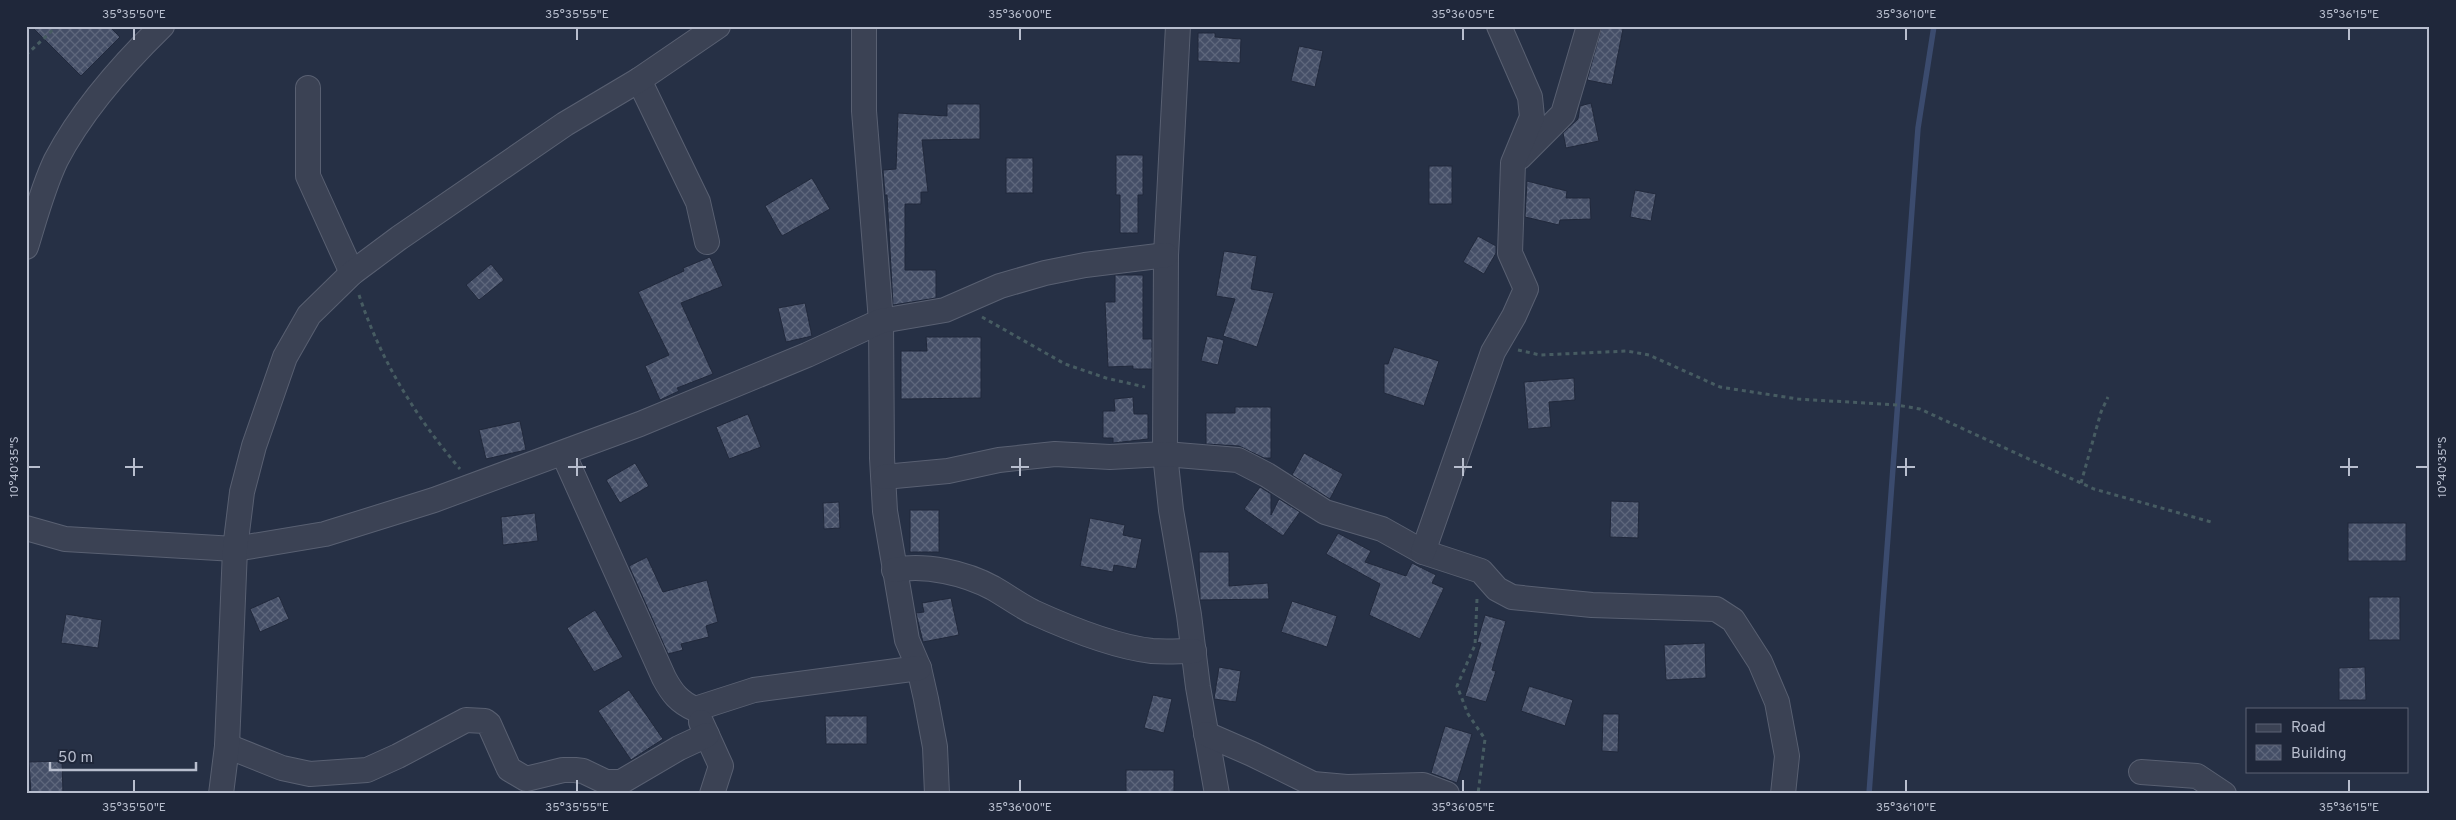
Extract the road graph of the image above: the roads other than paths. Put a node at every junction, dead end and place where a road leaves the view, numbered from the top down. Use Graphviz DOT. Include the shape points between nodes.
graph roads {
  1 [pos="162,26"];
  2 [pos="718,26"];
  3 [pos="864,26"];
  4 [pos="1178,26"];
  5 [pos="1499,26"];
  6 [pos="1589,26"];
  7 [pos="639,80"];
  8 [pos="308,88"];
  9 [pos="1513,163"];
  10 [pos="707,242"];
  11 [pos="26,247"];
  12 [pos="1166,255"];
  13 [pos="352,273"];
  14 [pos="881,321"];
  15 [pos="563,453"];
  16 [pos="1165,454"];
  17 [pos="884,477"];
  18 [pos="26,528"];
  19 [pos="235,549"];
  20 [pos="1423,552"];
  21 [pos="894,570"];
  22 [pos="1194,651"];
  23 [pos="919,668"];
  24 [pos="695,709"];
  25 [pos="1206,734"];
  26 [pos="707,735"];
  27 [pos="227,746"];
  28 [pos="2140,772"];
  29 [pos="221,794"];
  30 [pos="712,794"];
  31 [pos="937,794"];
  32 [pos="1217,794"];
  33 [pos="1447,794"];
  34 [pos="1783,794"];
  35 [pos="2224,794"];
  1 -- 11 [label="street" via="128,62 70,135 48,179"];
  2 -- 7 [label="street"];
  3 -- 14 [label="street" via="864,111"];
  4 -- 12 [label="street"];
  5 -- 9 [label="street" via="1530,97 1532,116"];
  6 -- 9 [label="street" via="1563,114"];
  7 -- 10 [label="street" via="698,202"];
  7 -- 13 [label="street" via="565,124"];
  8 -- 13 [label="street" via="308,176"];
  9 -- 20 [label="street" via="1510,253 1526,289 1497,343"];
  12 -- 14 [label="street" via="1085,264 1045,273 1000,286 945,310"];
  12 -- 16 [label="street"];
  13 -- 19 [label="street" via="309,314 285,357 254,446 242,492"];
  14 -- 15 [label="street" via="807,355"];
  14 -- 17 [label="street"];
  15 -- 19 [label="street" via="434,500 325,534"];
  15 -- 24 [label="street" via="664,678 674,696"];
  16 -- 17 [label="street" via="1110,457 1054,454 999,460 948,471"];
  16 -- 20 [label="street" via="1238,460 1325,512 1382,529"];
  16 -- 22 [label="street"];
  17 -- 21 [label="street"];
  18 -- 19 [label="street" via="64,539"];
  19 -- 27 [label="street"];
  20 -- 34 [label="street" via="1481,571 1497,589 1512,597 1592,605 1716,609 1733,620 1760,662 1777,702 1788,756"];
  21 -- 22 [label="street" via="907,567 970,578 1032,612 1119,645 1152,651"];
  21 -- 23 [label="street" via="907,640"];
  22 -- 25 [label="street"];
  23 -- 24 [label="street" via="754,690"];
  23 -- 31 [label="street" via="935,747"];
  24 -- 26 [label="street"];
  25 -- 32 [label="street"];
  25 -- 33 [label="street" via="1312,784 1347,787 1423,785"];
  26 -- 27 [label="street" via="621,782 606,782 593,774 575,770 526,779 509,768 489,724 475,720 459,723 367,770 310,774 282,768"];
  26 -- 30 [label="street" via="721,766"];
  27 -- 29 [label="street"];
  28 -- 35 [label="street" via="2197,776"];
}
